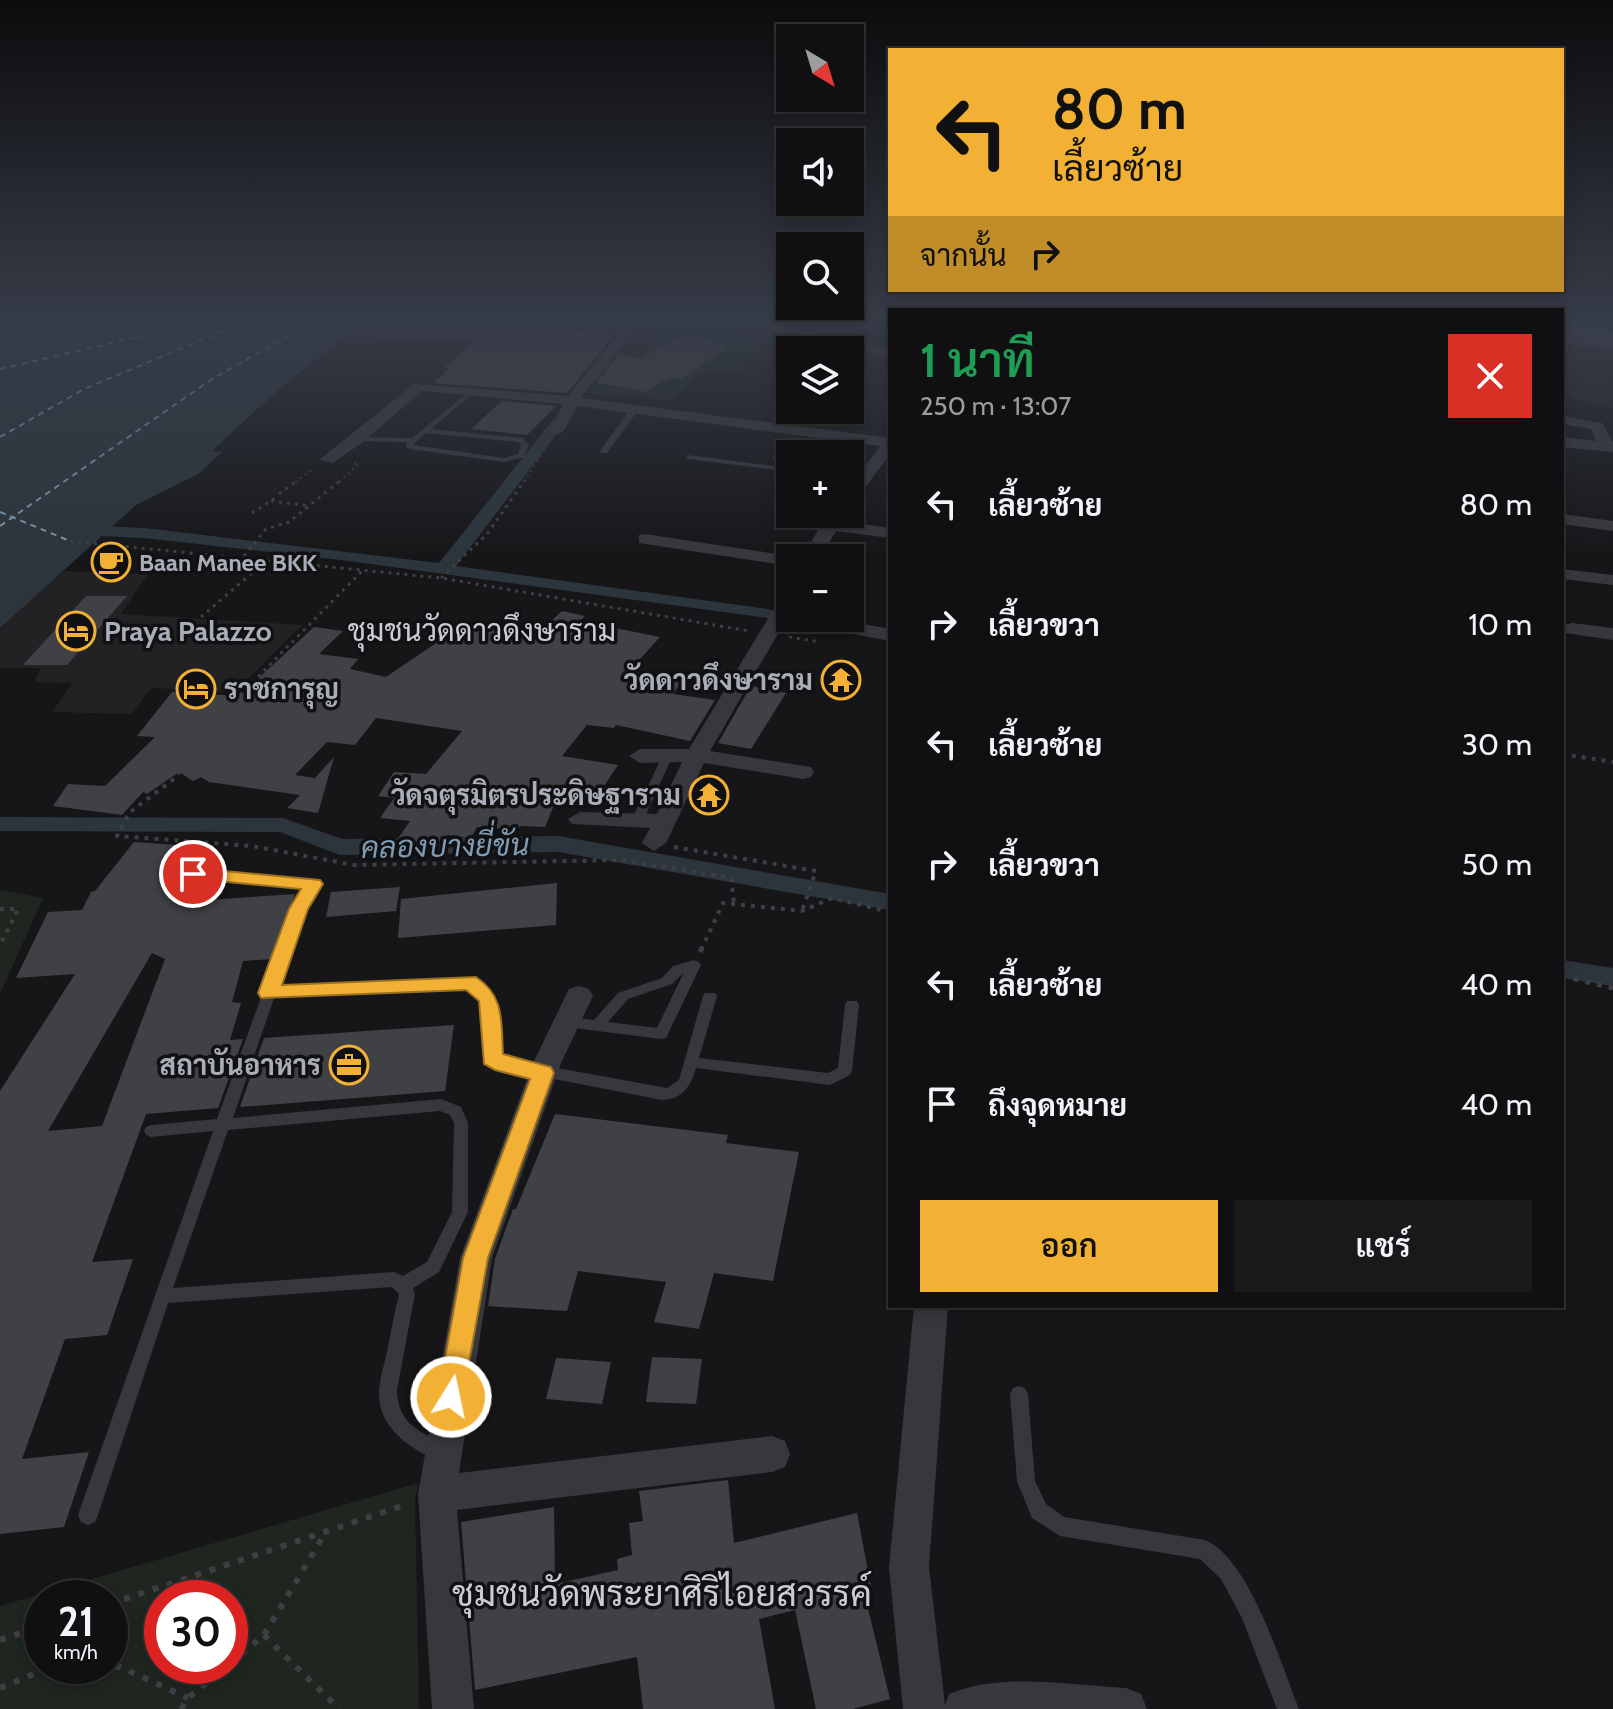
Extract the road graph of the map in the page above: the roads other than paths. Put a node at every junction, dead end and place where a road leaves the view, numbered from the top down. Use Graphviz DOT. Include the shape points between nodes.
graph roads {
  1 [pos="404,400"];
  2 [pos="462,400"];
  3 [pos="560,400"];
  4 [pos="574,401"];
  5 [pos="635,409"];
  6 [pos="1564,420"];
  7 [pos="425,431"];
  8 [pos="557,431"];
  9 [pos="358,439"];
  10 [pos="414,440"];
  11 [pos="1564,442"];
  12 [pos="888,443"];
  13 [pos="888,445"];
  14 [pos="1610,447"];
  15 [pos="604,451"];
  16 [pos="690,457"];
  17 [pos="327,460"];
  18 [pos="776,468"];
  19 [pos="864,469"];
  20 [pos="1564,519"];
  21 [pos="1613,526"];
  22 [pos="864,527"];
  23 [pos="888,533"];
  24 [pos="645,539"];
  25 [pos="776,559"];
  26 [pos="1564,574"];
  27 [pos="1613,580"];
  28 [pos="776,625"];
  29 [pos="864,629"];
  30 [pos="1572,629"];
  31 [pos="1613,634"];
  32 [pos="888,635"];
  33 [pos="668,755"];
  34 [pos="696,755"];
  35 [pos="640,756"];
  36 [pos="803,772"];
  37 [pos="580,819"];
  38 [pos="637,821"];
  39 [pos="664,821"];
  40 [pos="654,843"];
  41 [pos="193,874"];
  42 [pos="269,993"];
  43 [pos="710,996"];
  44 [pos="852,1005"];
  45 [pos="581,1015"];
  46 [pos="691,1062"];
  47 [pos="543,1073"];
  48 [pos="222,1123"];
  49 [pos="151,1131"];
  50 [pos="403,1285"];
  51 [pos="162,1296"];
  52 [pos="931,1308"];
  53 [pos="1019,1394"];
  54 [pos="441,1453"];
  55 [pos="772,1454"];
  56 [pos="437,1494"];
  57 [pos="88,1515"];
  58 [pos="453,1709"];
  59 [pos="924,1709"];
  60 [pos="964,1709"];
  61 [pos="1126,1709"];
  62 [pos="1288,1709"];
  1 -- 9 [label="street"];
  2 -- 7 [label="lane"];
  3 -- 4 [label="street"];
  4 -- 5 [label="street"];
  4 -- 8 [label="street"];
  5 -- 12 [label="street"];
  5 -- 15 [label="lane"];
  6 -- 14 [label="street" via="1597,426"];
  7 -- 10 [label="lane"];
  7 -- 10 [label="lane" via="520,440 525,445 521,455 504,460 416,449 409,444"];
  9 -- 10 [label="lane"];
  9 -- 17 [label="street"];
  11 -- 14 [label="street"];
  13 -- 19 [label="street"];
  16 -- 18 [label="lane"];
  20 -- 21 [label="street"];
  22 -- 23 [label="street"];
  24 -- 25 [label="street"];
  26 -- 27 [label="street"];
  28 -- 34 [label="street"];
  29 -- 32 [label="street"];
  30 -- 31 [label="street"];
  33 -- 34 [label="street"];
  33 -- 35 [label="street"];
  33 -- 38 [label="lane"];
  34 -- 36 [label="street"];
  34 -- 39 [label="street"];
  37 -- 38 [label="street"];
  38 -- 39 [label="street"];
  39 -- 40 [label="street"];
  41 -- 42 [label="lane" via="314,884 299,909"];
  42 -- 47 [label="lane" via="469,982 489,1001 492,1058"];
  42 -- 48 [label="lane"];
  43 -- 46 [label="lane"];
  44 -- 46 [label="lane" via="845,1071 830,1079"];
  45 -- 45 [label="lane" via="661,1034 694,965 678,969 667,981"];
  45 -- 47 [label="street"];
  46 -- 47 [label="lane" via="685,1083 670,1094"];
  47 -- 54 [label="street" via="476,1258"];
  48 -- 49 [label="lane"];
  48 -- 50 [label="lane" via="441,1105 456,1111 461,1123 460,1212 433,1267"];
  48 -- 51 [label="lane"];
  50 -- 51 [label="lane" via="394,1279"];
  50 -- 54 [label="lane" via="407,1294 388,1405 410,1436"];
  51 -- 57 [label="lane"];
  52 -- 59 [label="street" via="909,1567"];
  53 -- 62 [label="lane" via="1026,1481 1039,1511 1060,1526 1205,1550 1228,1572 1250,1612"];
  54 -- 56 [label="street"];
  55 -- 56 [label="street"];
  56 -- 58 [label="street"];
  60 -- 61 [label="street" via="1015,1704"];
}
